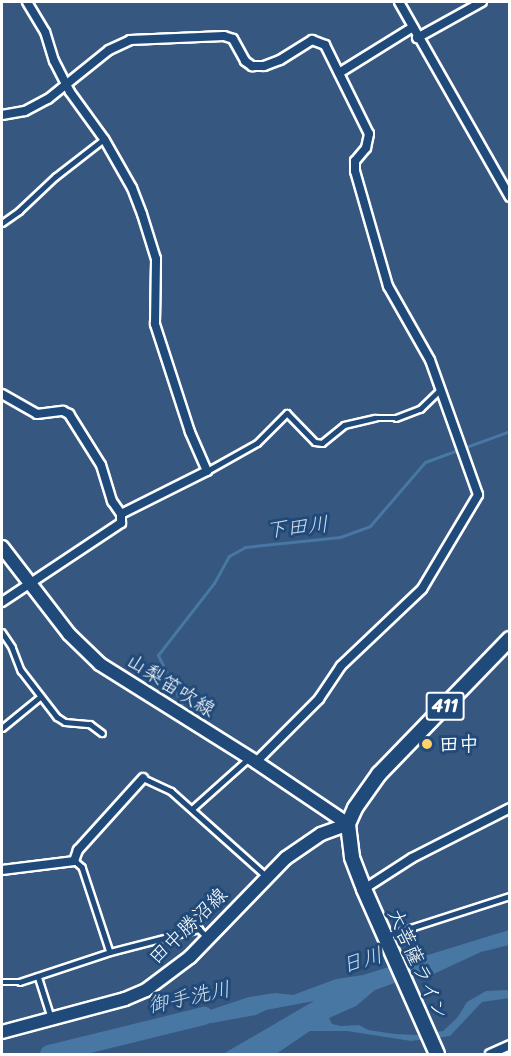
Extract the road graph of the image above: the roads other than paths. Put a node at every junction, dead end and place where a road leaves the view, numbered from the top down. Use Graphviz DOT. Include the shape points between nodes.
graph roads {
  1 [pos="27,2"];
  2 [pos="399,2"];
  3 [pos="482,2"];
  4 [pos="413,27"];
  5 [pos="417,38"];
  6 [pos="339,73"];
  7 [pos="66,84"];
  8 [pos="2,115"];
  9 [pos="104,139"];
  10 [pos="510,197"];
  11 [pos="2,223"];
  12 [pos="441,389"];
  13 [pos="2,394"];
  14 [pos="207,471"];
  15 [pos="121,514"];
  16 [pos="2,547"];
  17 [pos="29,583"];
  18 [pos="2,602"];
  19 [pos="2,632"];
  20 [pos="510,639"];
  21 [pos="40,696"];
  22 [pos="2,728"];
  23 [pos="102,733"];
  24 [pos="253,759"];
  25 [pos="143,778"];
  26 [pos="510,808"];
  27 [pos="192,809"];
  28 [pos="348,824"];
  29 [pos="74,861"];
  30 [pos="2,870"];
  31 [pos="266,876"];
  32 [pos="364,889"];
  33 [pos="510,897"];
  34 [pos="384,936"];
  35 [pos="208,937"];
  36 [pos="110,952"];
  37 [pos="38,976"];
  38 [pos="2,982"];
  39 [pos="52,1020"];
  40 [pos="2,1032"];
  41 [pos="510,1045"];
  42 [pos="436,1054"];
  43 [pos="490,1054"];
  1 -- 7 [label="street" via="45,32"];
  2 -- 4 [label="street"];
  3 -- 5 [label="street"];
  4 -- 5 [label="street"];
  4 -- 6 [label="street"];
  5 -- 10 [label="street"];
  6 -- 7 [label="street" via="325,45 312,40 279,60 252,66 233,39 224,36 144,39 130,40 109,50"];
  6 -- 12 [label="street" via="369,134 366,148 355,161 355,171 388,286 430,360"];
  7 -- 8 [label="street" via="25,111"];
  7 -- 9 [label="street"];
  9 -- 11 [label="lane"];
  9 -- 14 [label="street" via="132,188 156,259 155,324 190,432"];
  12 -- 14 [label="lane" via="420,409 396,418 344,425 322,443 315,442 287,413 257,443"];
  12 -- 24 [label="street" via="478,495 422,589 341,666 319,699"];
  13 -- 15 [label="street" via="37,414 69,414 101,465 112,501"];
  14 -- 15 [label="street"];
  15 -- 17 [label="street" via="121,523"];
  16 -- 17 [label="main road, 山梨笛吹線"];
  17 -- 18 [label="street"];
  17 -- 24 [label="main road, 山梨笛吹線" via="69,634 100,664"];
  19 -- 21 [label="lane" via="21,670"];
  20 -- 28 [label="highway, 411" via="380,774"];
  21 -- 22 [label="lane"];
  21 -- 23 [label="lane" via="65,722 90,724"];
  24 -- 27 [label="lane"];
  24 -- 28 [label="main road, 山梨笛吹線"];
  25 -- 27 [label="lane" via="171,791"];
  25 -- 29 [label="street" via="78,850"];
  26 -- 32 [label="street" via="412,858"];
  27 -- 31 [label="lane"];
  28 -- 31 [label="main road, 田中勝沼線" via="306,843"];
  28 -- 32 [label="highway, 大菩薩ライン" via="352,857"];
  29 -- 30 [label="street"];
  29 -- 36 [label="lane" via="82,867"];
  31 -- 35 [label="main road, 田中勝沼線"];
  32 -- 34 [label="highway, 大菩薩ライン"];
  33 -- 34 [label="lane"];
  34 -- 42 [label="highway, 大菩薩ライン"];
  35 -- 36 [label="lane" via="199,929"];
  35 -- 39 [label="main road, 田中勝沼線" via="170,974 146,990"];
  36 -- 37 [label="lane"];
  37 -- 38 [label="lane"];
  37 -- 39 [label="lane"];
  39 -- 40 [label="main road, 田中勝沼線"];
  41 -- 43 [label="street"];
}
